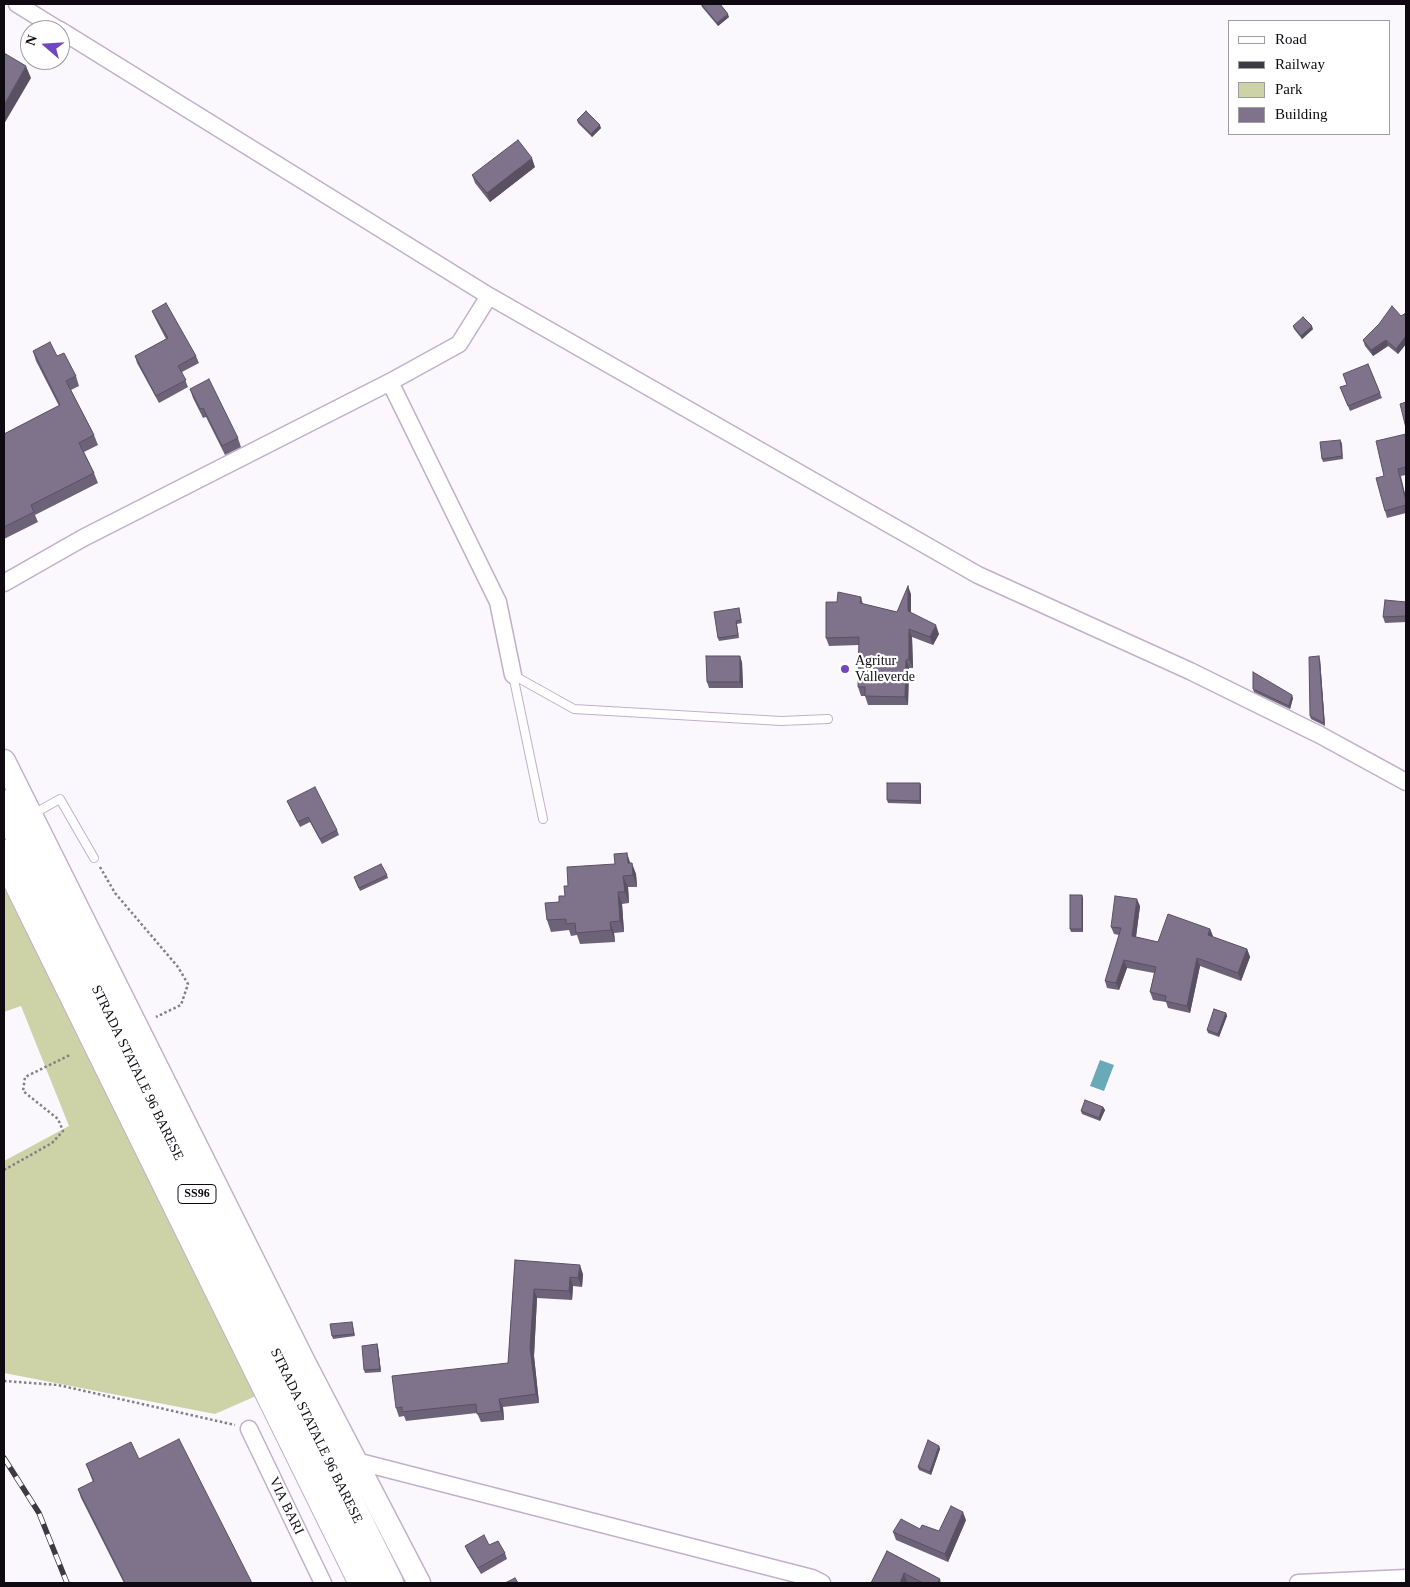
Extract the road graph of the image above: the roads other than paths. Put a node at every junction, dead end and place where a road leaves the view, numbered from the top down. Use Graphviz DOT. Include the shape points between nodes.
graph roads {
  1 [pos="17,4"];
  2 [pos="43,20"];
  3 [pos="70,36"];
  4 [pos="489,296"];
  5 [pos="390,382"];
  6 [pos="4,583"];
  7 [pos="513,675"];
  8 [pos="828,719"];
  9 [pos="4,761"];
  10 [pos="1406,782"];
  11 [pos="4,804"];
  12 [pos="31,815"];
  13 [pos="543,819"];
  14 [pos="4,854"];
  15 [pos="94,858"];
  16 [pos="248,1429"];
  17 [pos="356,1461"];
  18 [pos="1406,1578"];
  19 [pos="323,1583"];
  20 [pos="363,1583"];
  21 [pos="389,1583"];
  22 [pos="419,1583"];
  23 [pos="822,1583"];
  24 [pos="1298,1583"];
  1 -- 2 [label="street"];
  3 -- 4 [label="street"];
  4 -- 5 [label="street" via="459,344"];
  4 -- 10 [label="street" via="978,575 1190,672"];
  5 -- 6 [label="street" via="83,538"];
  5 -- 7 [label="street" via="498,602"];
  7 -- 8 [label="lane" via="574,709 780,721"];
  7 -- 13 [label="lane"];
  9 -- 12 [label="street"];
  11 -- 21 [label="highway, STRADA STATALE 96 BARESE / SS96"];
  12 -- 15 [label="lane" via="60,799"];
  12 -- 17 [label="street"];
  14 -- 20 [label="highway, STRADA STATALE 96 BARESE / SS96"];
  16 -- 19 [label="street, VIA BARI"];
  17 -- 22 [label="street"];
  17 -- 23 [label="street"];
  18 -- 24 [label="street"];
}
